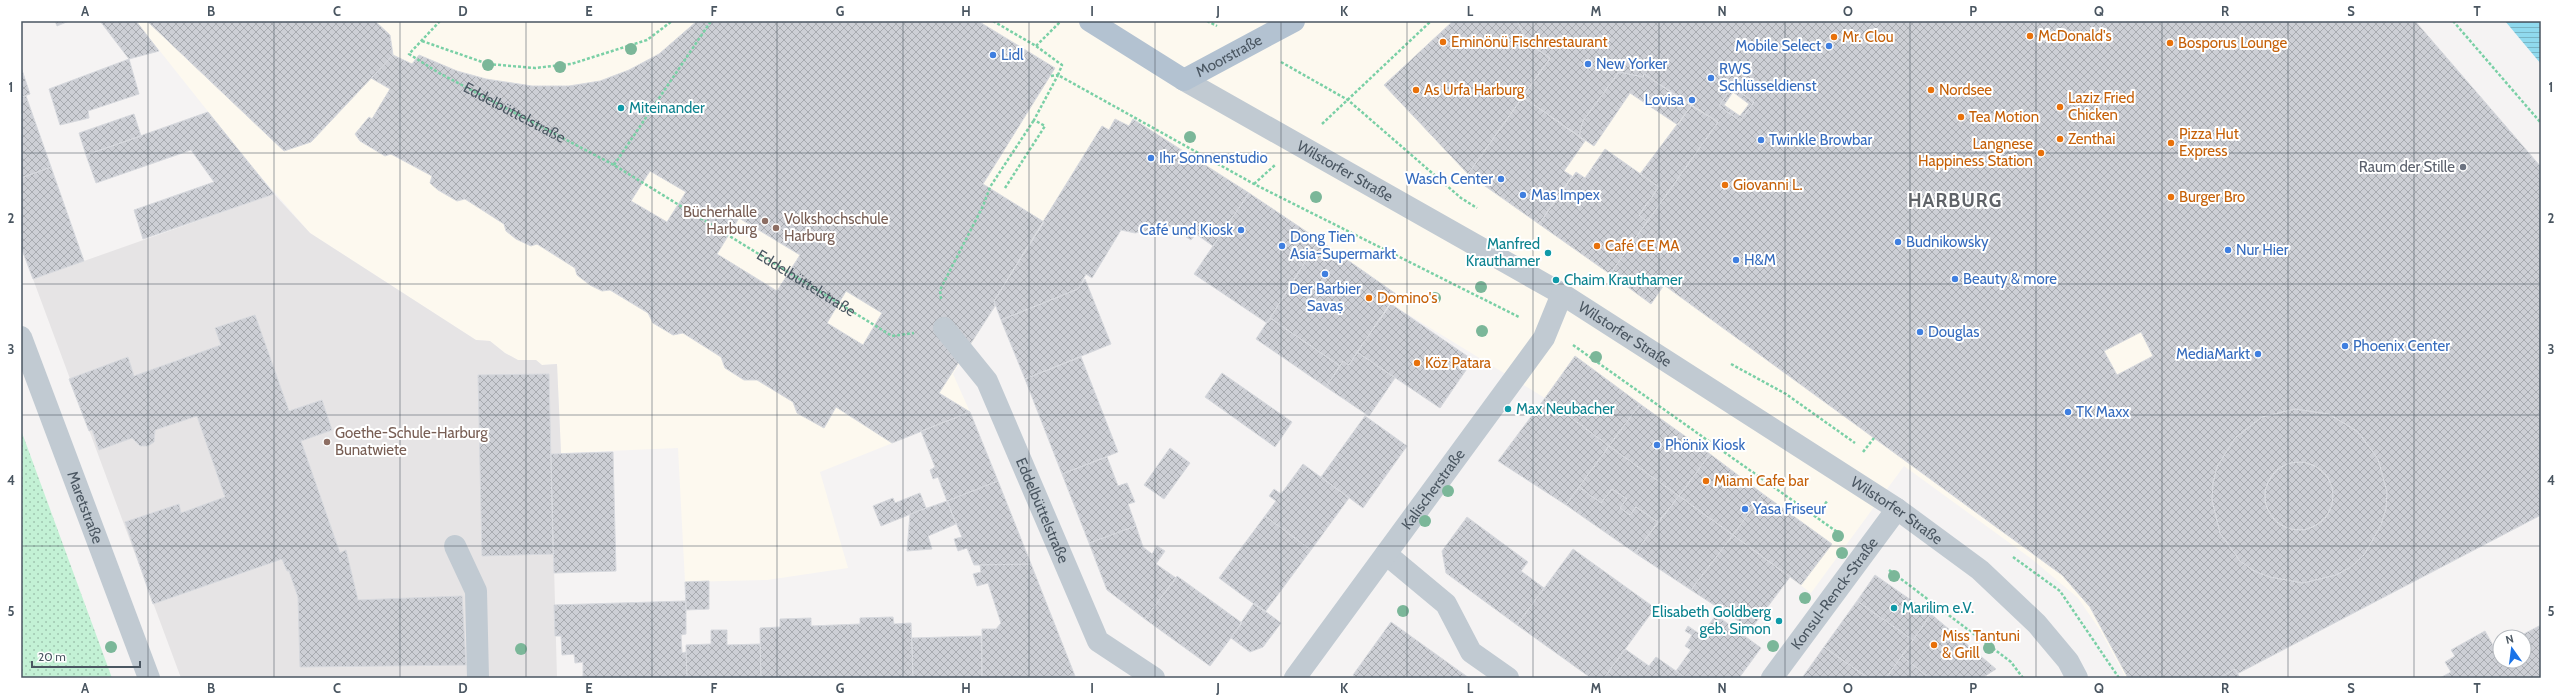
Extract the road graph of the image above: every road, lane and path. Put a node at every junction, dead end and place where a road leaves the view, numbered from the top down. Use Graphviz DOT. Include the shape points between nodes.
graph roads {
  1 [pos="440,21"];
  2 [pos="672,21"];
  3 [pos="711,21"];
  4 [pos="993,21"];
  5 [pos="1061,21"];
  6 [pos="1090,21"];
  7 [pos="1294,21"];
  8 [pos="1431,21"];
  9 [pos="2453,21"];
  10 [pos="422,41"];
  11 [pos="1036,46"];
  12 [pos="1058,74"];
  13 [pos="1051,76"];
  14 [pos="1184,80"];
  15 [pos="1034,120"];
  16 [pos="2541,123"];
  17 [pos="614,165"];
  18 [pos="1005,188"];
  19 [pos="1462,198"];
  20 [pos="1562,294"];
  21 [pos="944,328"];
  22 [pos="1548,332"];
  23 [pos="21,337"];
  24 [pos="1897,510"];
  25 [pos="455,546"];
  26 [pos="1865,552"];
  27 [pos="1386,554"];
  28 [pos="1143,675"];
  29 [pos="149,678"];
  30 [pos="478,678"];
  31 [pos="1295,678"];
  32 [pos="1508,678"];
  33 [pos="1772,678"];
  34 [pos="2023,678"];
  35 [pos="2077,678"];
  1 -- 10 [label="path"];
  2 -- 10 [label="path" via="647,40 571,64 535,68 488,64"];
  3 -- 17 [label="path"];
  4 -- 11 [label="path"];
  5 -- 11 [label="path"];
  6 -- 14 [label="main road, Wilstorfer Straße"];
  7 -- 14 [label="main road, Moorstraße"];
  8 -- 19 [label="path" via="1348,100"];
  9 -- 16 [label="path"];
  10 -- 17 [label="path, Eddelbüttelstraße" via="409,54"];
  11 -- 12 [label="path" via="1062,65"];
  12 -- 13 [label="path"];
  12 -- 15 [label="path"];
  12 -- 22 [label="path" via="1254,184"];
  14 -- 20 [label="street, Wilstorfer Straße"];
  15 -- 18 [label="path" via="1045,126"];
  15 -- 21 [label="path" via="990,187 983,206 940,290"];
  17 -- 21 [label="path, Eddelbüttelstraße" via="892,336"];
  20 -- 22 [label="street, Kalischerstraße"];
  20 -- 24 [label="street, Wilstorfer Straße"];
  21 -- 28 [label="street, Eddelbüttelstraße" via="987,381 1098,641"];
  22 -- 26 [label="path" via="1579,348"];
  22 -- 27 [label="street, Kalischerstraße"];
  23 -- 29 [label="street, Maretstraße"];
  24 -- 26 [label="street, Konsul-Renck-Straße"];
  24 -- 35 [label="street, Wilstorfer Straße" via="1980,570 2037,624 2068,661"];
  25 -- 30 [label="street" via="476,591"];
  26 -- 33 [label="street, Konsul-Renck-Straße"];
  26 -- 34 [label="path" via="2011,662"];
  27 -- 31 [label="street, Kalischerstraße"];
  27 -- 32 [label="street" via="1446,604 1471,652"];
}
